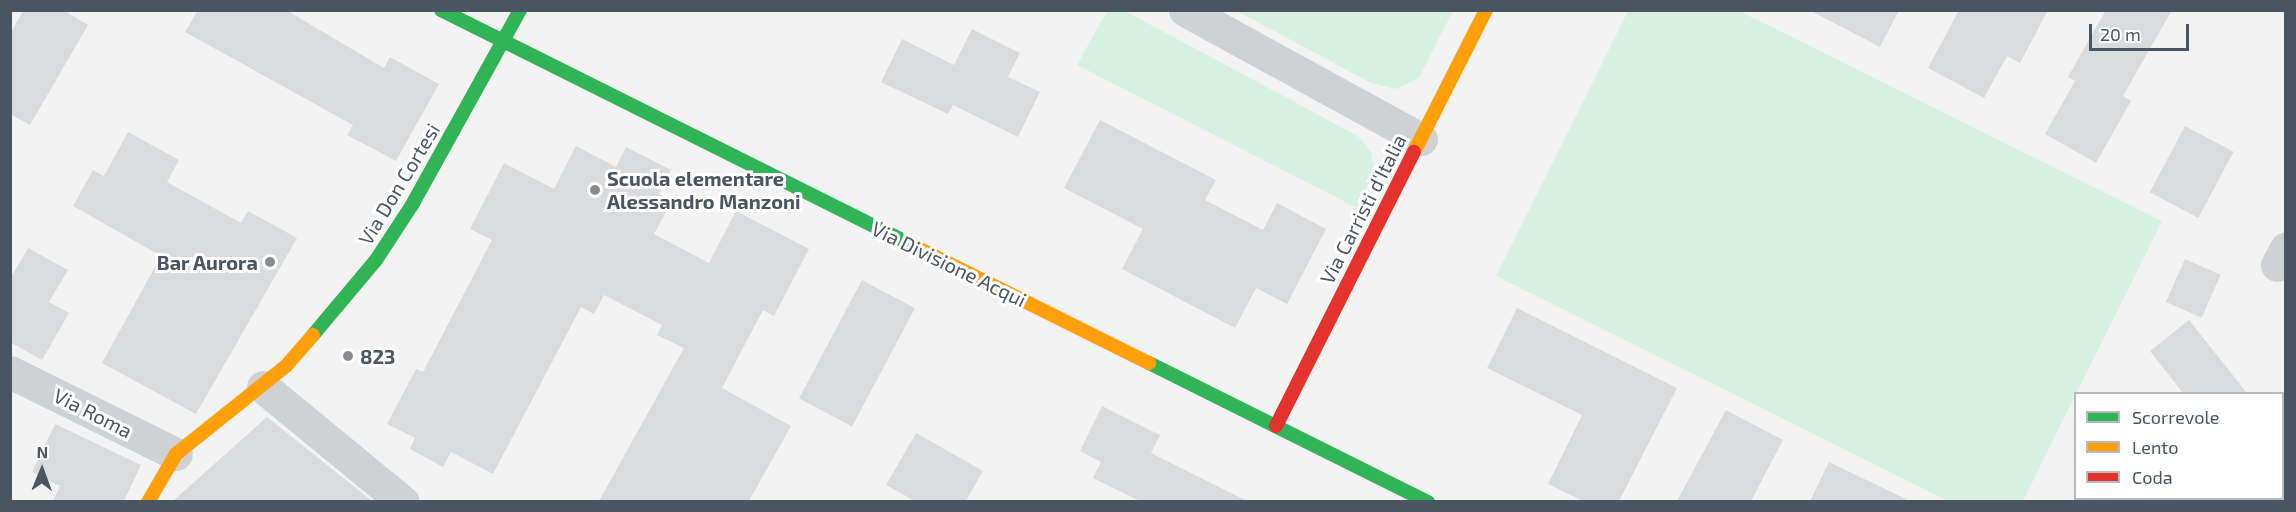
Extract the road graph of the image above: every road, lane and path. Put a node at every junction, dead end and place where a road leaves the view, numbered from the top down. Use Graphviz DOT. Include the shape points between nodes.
graph roads {
  1 [pos="441,10"];
  2 [pos="520,10"];
  3 [pos="1185,10"];
  4 [pos="1486,10"];
  5 [pos="503,42"];
  6 [pos="1421,139"];
  7 [pos="10,372"];
  8 [pos="263,387"];
  9 [pos="1276,426"];
  10 [pos="176,454"];
  11 [pos="1393,494"];
  12 [pos="148,501"];
  13 [pos="403,501"];
  14 [pos="1428,501"];
  1 -- 5 [label="street, Via Divisione Acqui"];
  2 -- 5 [label="street, Via Don Cortesi"];
  3 -- 6 [label="street"];
  4 -- 6 [label="street, Via Carristi d'Italia"];
  5 -- 8 [label="street, Via Don Cortesi" via="395,235 328,321"];
  5 -- 9 [label="street, Via Divisione Acqui"];
  6 -- 9 [label="street, Via Carristi d'Italia"];
  7 -- 10 [label="street, Via Roma"];
  8 -- 10 [label="street, Via Don Cortesi"];
  8 -- 13 [label="street"];
  9 -- 11 [label="street, Via Divisione Acqui"];
  10 -- 12 [label="street"];
  11 -- 14 [label="street, Via Divisione Acqui"];
}
